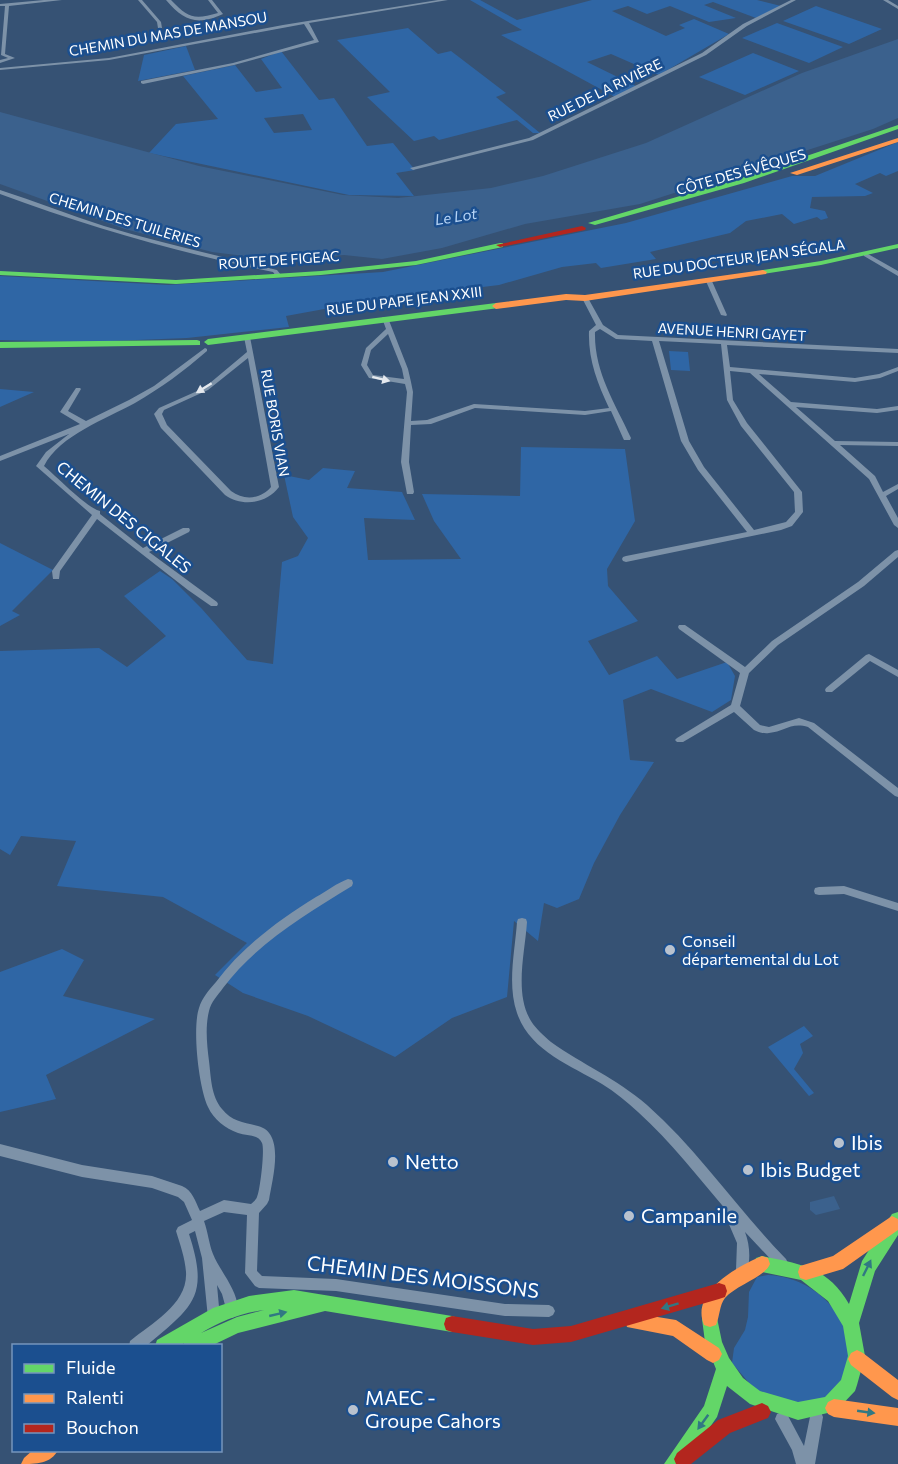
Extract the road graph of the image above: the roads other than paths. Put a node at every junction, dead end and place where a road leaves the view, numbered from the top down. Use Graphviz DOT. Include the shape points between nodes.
graph roads {
  1 [pos="60,0"];
  2 [pos="140,0"];
  3 [pos="168,0"];
  4 [pos="210,0"];
  5 [pos="446,0"];
  6 [pos="794,0"];
  7 [pos="885,0"];
  8 [pos="8,2"];
  9 [pos="0,5"];
  10 [pos="898,8"];
  11 [pos="306,23"];
  12 [pos="160,27"];
  13 [pos="0,62"];
  14 [pos="0,69"];
  15 [pos="142,82"];
  16 [pos="898,127"];
  17 [pos="898,140"];
  18 [pos="413,168"];
  19 [pos="0,192"];
  20 [pos="585,224"];
  21 [pos="898,246"];
  22 [pos="867,255"];
  23 [pos="0,273"];
  24 [pos="898,274"];
  25 [pos="278,275"];
  26 [pos="708,279"];
  27 [pos="585,298"];
  28 [pos="724,315"];
  29 [pos="387,324"];
  30 [pos="600,326"];
  31 [pos="247,337"];
  32 [pos="655,340"];
  33 [pos="724,343"];
  34 [pos="0,345"];
  35 [pos="201,348"];
  36 [pos="898,351"];
  37 [pos="250,353"];
  38 [pos="727,369"];
  39 [pos="898,369"];
  40 [pos="753,372"];
  41 [pos="408,382"];
  42 [pos="78,389"];
  43 [pos="790,404"];
  44 [pos="898,408"];
  45 [pos="614,410"];
  46 [pos="407,423"];
  47 [pos="87,425"];
  48 [pos="627,438"];
  49 [pos="832,442"];
  50 [pos="898,444"];
  51 [pos="0,459"];
  52 [pos="898,486"];
  53 [pos="410,492"];
  54 [pos="883,495"];
  55 [pos="97,513"];
  56 [pos="898,525"];
  57 [pos="186,530"];
  58 [pos="752,533"];
  59 [pos="143,552"];
  60 [pos="898,553"];
  61 [pos="626,559"];
  62 [pos="56,577"];
  63 [pos="214,604"];
  64 [pos="682,627"];
  65 [pos="745,672"];
  66 [pos="898,674"];
  67 [pos="830,690"];
  68 [pos="735,708"];
  69 [pos="680,740"];
  70 [pos="898,793"];
  71 [pos="348,883"];
  72 [pos="819,891"];
  73 [pos="898,907"];
  74 [pos="522,922"];
  75 [pos="0,1150"];
  76 [pos="724,1202"];
  77 [pos="253,1210"];
  78 [pos="199,1221"];
  79 [pos="897,1221"];
  80 [pos="208,1258"];
  81 [pos="784,1265"];
  82 [pos="742,1270"];
  83 [pos="806,1272"];
  84 [pos="719,1291"];
  85 [pos="336,1303"];
  86 [pos="233,1309"];
  87 [pos="549,1311"];
  88 [pos="213,1316"];
  89 [pos="622,1321"];
  90 [pos="852,1321"];
  91 [pos="222,1330"];
  92 [pos="137,1344"];
  93 [pos="166,1344"];
  94 [pos="195,1344"];
  95 [pos="713,1354"];
  96 [pos="857,1359"];
  97 [pos="722,1375"];
  98 [pos="898,1391"];
  99 [pos="834,1407"];
  100 [pos="762,1412"];
  101 [pos="816,1417"];
  102 [pos="898,1417"];
  103 [pos="782,1419"];
  104 [pos="47,1452"];
  105 [pos="30,1464"];
  106 [pos="674,1464"];
  107 [pos="803,1464"];
  108 [pos="808,1464"];
  1 -- 8 [label="street"];
  2 -- 12 [label="street"];
  3 -- 4 [label="street" via="185,18 192,19 221,14"];
  5 -- 11 [label="street, CHEMIN DU MAS DE MANSOU"];
  6 -- 18 [label="street, RUE DE LA RIVIÈRE" via="746,25 704,54 531,139"];
  7 -- 10 [label="street"];
  8 -- 9 [label="street"];
  8 -- 13 [label="street" via="3,55 13,58"];
  11 -- 14 [label="street, CHEMIN DU MAS DE MANSOU" via="109,59"];
  11 -- 15 [label="street" via="317,41 234,64"];
  16 -- 20 [label="main road" via="741,182"];
  17 -- 20 [label="main road, CÔTE DES ÉVÊQUES" via="727,193"];
  19 -- 25 [label="street, CHEMIN DES TUILERIES" via="90,224 198,255 275,271"];
  20 -- 25 [label="main road, ROUTE DE FIGEAC" via="416,263"];
  21 -- 22 [label="main road, RUE DU DOCTEUR JEAN SÉGALA"];
  22 -- 24 [label="street"];
  22 -- 26 [label="main road, RUE DU DOCTEUR JEAN SÉGALA"];
  23 -- 25 [label="main road, ROUTE DE FIGEAC" via="176,282"];
  26 -- 27 [label="main road, RUE DU DOCTEUR JEAN SÉGALA"];
  26 -- 28 [label="street"];
  27 -- 29 [label="main road, RUE DU PAPE JEAN XXIII" via="566,297"];
  27 -- 30 [label="street"];
  29 -- 31 [label="main road, RUE DU PAPE JEAN XXIII"];
  29 -- 41 [label="street"];
  29 -- 41 [label="street, one-way" via="368,349 364,365 371,376"];
  30 -- 32 [label="street, AVENUE HENRI GAYET" via="616,337"];
  30 -- 45 [label="street" via="592,331 591,340 597,375"];
  31 -- 35 [label="main road, RUE DU PAPE JEAN XXIII"];
  31 -- 37 [label="street, RUE BORIS VIAN"];
  32 -- 33 [label="street, AVENUE HENRI GAYET"];
  32 -- 58 [label="street" via="685,441"];
  33 -- 36 [label="street, AVENUE HENRI GAYET"];
  33 -- 38 [label="street"];
  34 -- 35 [label="main road, RUE DU PAPE JEAN XXIII" via="166,344"];
  35 -- 47 [label="street" via="151,392"];
  37 -- 37 [label="street, RUE BORIS VIAN, one-way" via="206,389 161,409 158,414 164,426 234,499 253,500 272,493 275,487"];
  38 -- 40 [label="street"];
  38 -- 58 [label="street" via="729,400 798,492 799,512 789,524"];
  39 -- 40 [label="street" via="855,380"];
  40 -- 43 [label="street"];
  41 -- 46 [label="street"];
  42 -- 47 [label="street" via="63,412"];
  43 -- 44 [label="street" via="877,411"];
  43 -- 49 [label="street"];
  45 -- 46 [label="street" via="585,413 474,406 428,422"];
  45 -- 48 [label="street"];
  46 -- 53 [label="street" via="405,462"];
  47 -- 51 [label="street"];
  47 -- 55 [label="street, CHEMIN DES CIGALES" via="52,450 40,466"];
  49 -- 50 [label="street"];
  49 -- 54 [label="street" via="872,478"];
  52 -- 54 [label="street"];
  54 -- 56 [label="street"];
  55 -- 59 [label="street, CHEMIN DES CIGALES"];
  55 -- 62 [label="street" via="56,571"];
  57 -- 59 [label="street"];
  58 -- 61 [label="street"];
  59 -- 63 [label="street, CHEMIN DES CIGALES"];
  60 -- 65 [label="street" via="861,584 776,641"];
  64 -- 65 [label="street"];
  65 -- 68 [label="street"];
  66 -- 67 [label="street" via="869,657"];
  68 -- 69 [label="street"];
  68 -- 70 [label="street" via="757,728 769,730 799,721 811,725"];
  71 -- 77 [label="street" via="273,930 223,979 203,1010 202,1048 208,1098 222,1118 237,1130 258,1131 268,1141 270,1155 263,1200"];
  72 -- 73 [label="street" via="844,890"];
  74 -- 76 [label="street" via="518,1000 528,1026 545,1044 620,1089 655,1120 687,1153"];
  75 -- 78 [label="street" via="72,1169 172,1188 188,1198"];
  76 -- 81 [label="street"];
  76 -- 82 [label="street" via="743,1243"];
  77 -- 78 [label="street" via="224,1206"];
  77 -- 87 [label="street, CHEMIN DES MOISSONS" via="251,1273 259,1282 336,1285 505,1310"];
  78 -- 80 [label="street"];
  78 -- 92 [label="street" via="182,1231 194,1272 192,1291 184,1305"];
  79 -- 83 [label="main road" via="837,1263"];
  90 -- 79 [label="main road, one-way" via="869,1263"];
  80 -- 86 [label="street"];
  80 -- 88 [label="street"];
  81 -- 82 [label="main road" via="762,1264"];
  81 -- 83 [label="main road"];
  82 -- 84 [label="main road"];
  83 -- 90 [label="main road" via="838,1299"];
  84 -- 89 [label="main road, one-way"];
  84 -- 95 [label="main road" via="711,1310"];
  85 -- 86 [label="main road" via="294,1298"];
  85 -- 89 [label="main road" via="533,1337 571,1335"];
  91 -- 85 [label="main road, one-way" via="259,1318"];
  86 -- 88 [label="main road"];
  86 -- 91 [label="street"];
  88 -- 91 [label="street"];
  88 -- 93 [label="main road"];
  89 -- 95 [label="main road" via="671,1324"];
  90 -- 96 [label="main road"];
  91 -- 94 [label="main road"];
  95 -- 97 [label="main road"];
  96 -- 98 [label="main road"];
  96 -- 99 [label="main road" via="850,1386"];
  97 -- 100 [label="main road" via="740,1397"];
  97 -- 106 [label="main road, one-way" via="711,1411"];
  99 -- 101 [label="main road"];
  99 -- 102 [label="main road, one-way"];
  100 -- 103 [label="main road"];
  100 -- 106 [label="main road" via="724,1426"];
  101 -- 103 [label="main road"];
  101 -- 108 [label="street"];
  103 -- 107 [label="street"];
  104 -- 105 [label="main road"];
}
